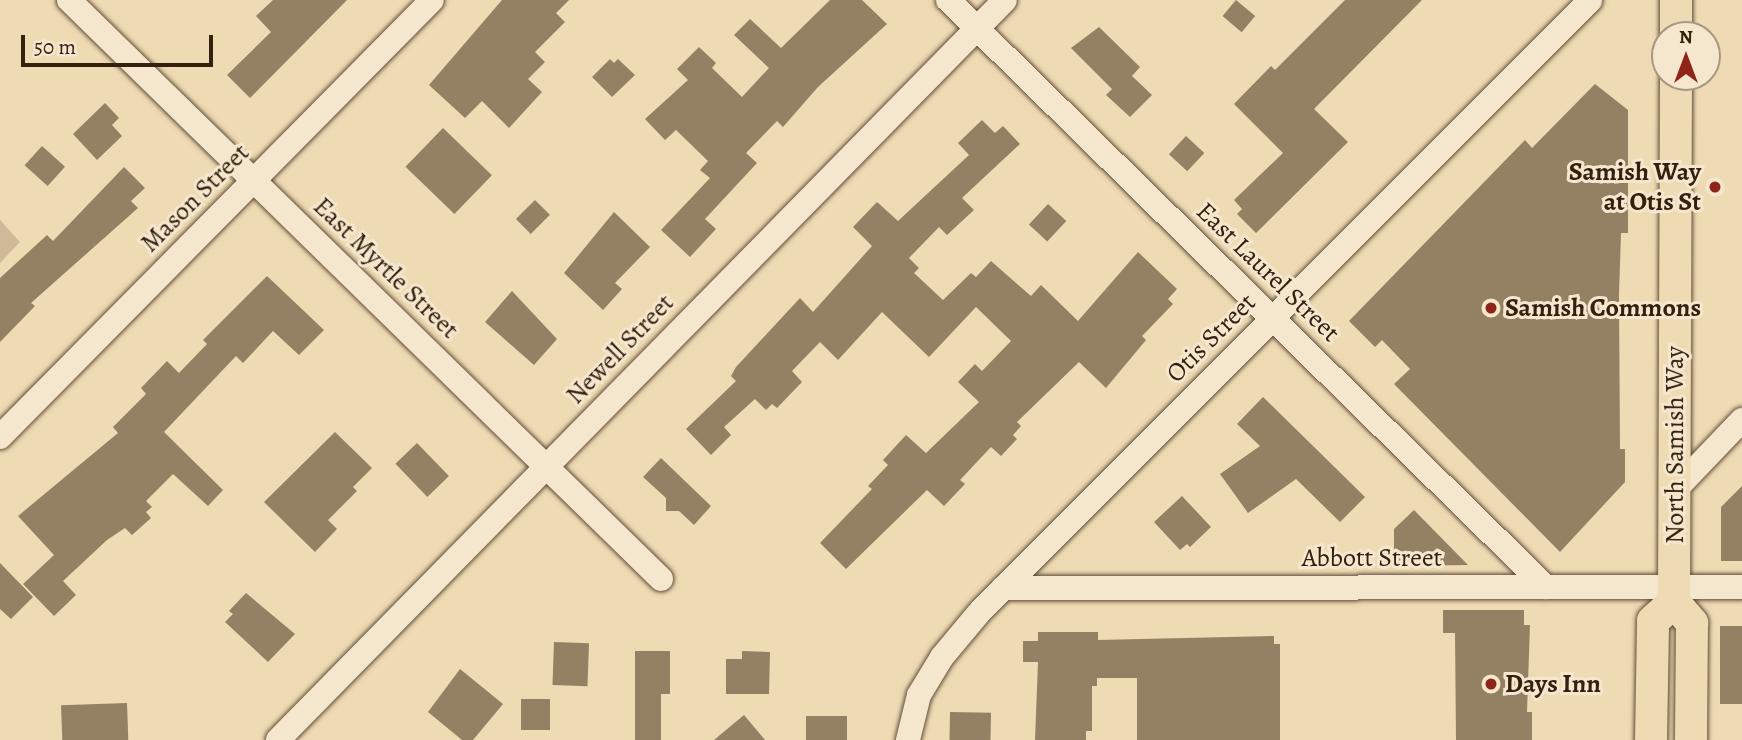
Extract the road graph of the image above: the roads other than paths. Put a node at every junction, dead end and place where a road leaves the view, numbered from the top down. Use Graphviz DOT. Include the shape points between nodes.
graph roads {
  1 [pos="69,0"];
  2 [pos="432,0"];
  3 [pos="948,0"];
  4 [pos="1005,0"];
  5 [pos="1590,0"];
  6 [pos="1676,0"];
  7 [pos="1676,21"];
  8 [pos="977,28"];
  9 [pos="1676,91"];
  10 [pos="254,181"];
  11 [pos="1273,318"];
  12 [pos="1742,420"];
  13 [pos="0,437"];
  14 [pos="546,467"];
  15 [pos="1675,490"];
  16 [pos="661,579"];
  17 [pos="1546,587"];
  18 [pos="1742,587"];
  19 [pos="1003,588"];
  20 [pos="1674,595"];
  21 [pos="278,740"];
  22 [pos="908,740"];
  23 [pos="1651,740"];
  24 [pos="1691,740"];
  1 -- 10 [label="street, East Myrtle Street"];
  2 -- 10 [label="street, Mason Street"];
  3 -- 8 [label="street, East Laurel Street"];
  4 -- 8 [label="street, Newell Street"];
  5 -- 11 [label="street, Otis Street"];
  6 -- 7 [label="main road"];
  8 -- 11 [label="street, East Laurel Street"];
  8 -- 14 [label="street, Newell Street"];
  9 -- 15 [label="main road, North Samish Way"];
  10 -- 13 [label="street, Mason Street"];
  10 -- 14 [label="street, East Myrtle Street"];
  11 -- 17 [label="street, East Laurel Street"];
  11 -- 19 [label="street, Otis Street"];
  12 -- 15 [label="street"];
  14 -- 16 [label="street, East Myrtle Street"];
  14 -- 21 [label="street, Newell Street"];
  15 -- 20 [label="main road, North Samish Way"];
  17 -- 19 [label="street, Abbott Street"];
  17 -- 20 [label="street, Abbott Street"];
  18 -- 20 [label="street, Abbott Street"];
  19 -- 22 [label="street, Otis Street" via="942,657 919,695"];
  20 -- 23 [label="main road" via="1653,621"];
  20 -- 24 [label="main road" via="1692,623"];
}
